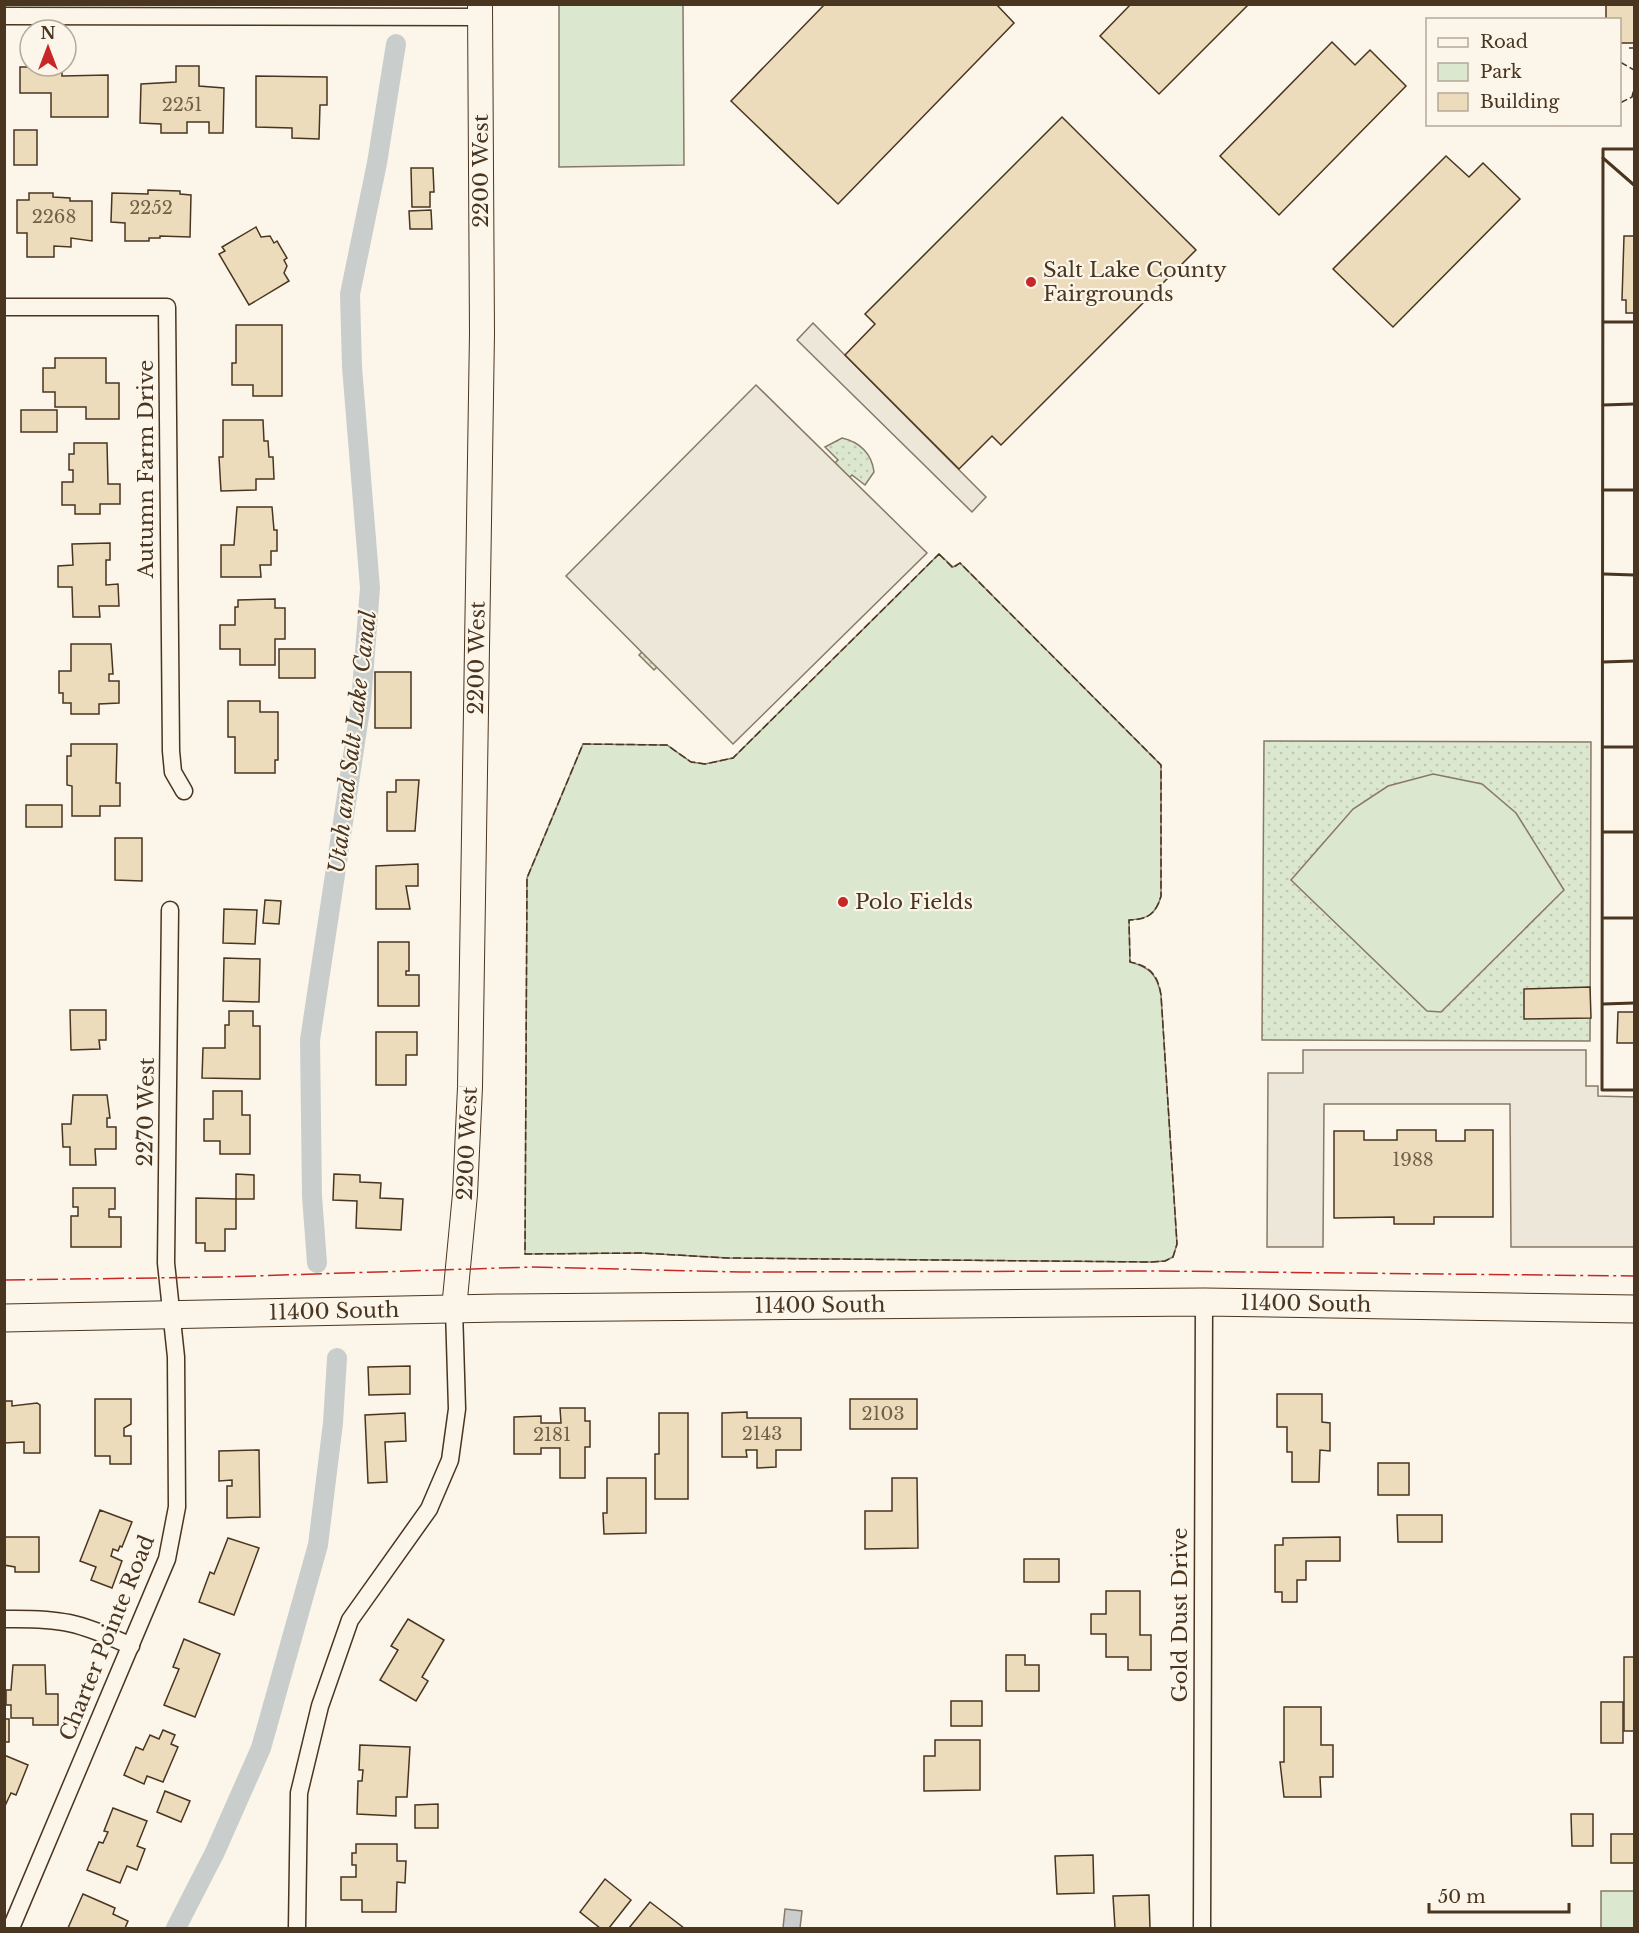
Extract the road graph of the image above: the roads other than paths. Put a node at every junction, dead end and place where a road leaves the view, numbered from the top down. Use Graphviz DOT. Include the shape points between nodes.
graph roads {
  1 [pos="217,10"];
  2 [pos="480,11"];
  3 [pos="4,16"];
  4 [pos="4,307"];
  5 [pos="184,791"];
  6 [pos="170,910"];
  7 [pos="1204,1302"];
  8 [pos="454,1309"];
  9 [pos="1635,1309"];
  10 [pos="170,1315"];
  11 [pos="4,1318"];
  12 [pos="4,1619"];
  13 [pos="131,1646"];
  14 [pos="11,1929"];
  15 [pos="297,1929"];
  16 [pos="1202,1929"];
  1 -- 2 [label="street"];
  1 -- 3 [label="street"];
  2 -- 8 [label="street, 2200 West" via="482,333 470,1086"];
  4 -- 5 [label="street, Autumn Farm Drive" via="167,307 171,752 173,772"];
  6 -- 10 [label="street, 2270 West" via="166,1263"];
  7 -- 8 [label="main road, 11400 South"];
  7 -- 9 [label="main road, 11400 South"];
  7 -- 16 [label="street, Gold Dust Drive"];
  8 -- 10 [label="main road, 11400 South"];
  8 -- 15 [label="street" via="456,1409 450,1460 429,1509 350,1620 320,1706 299,1793"];
  10 -- 11 [label="main road, 11400 South"];
  10 -- 13 [label="street, Charter Pointe Road" via="177,1357 175,1525 167,1559"];
  12 -- 13 [label="street" via="83,1624"];
  13 -- 14 [label="street, Charter Pointe Road"];
}
